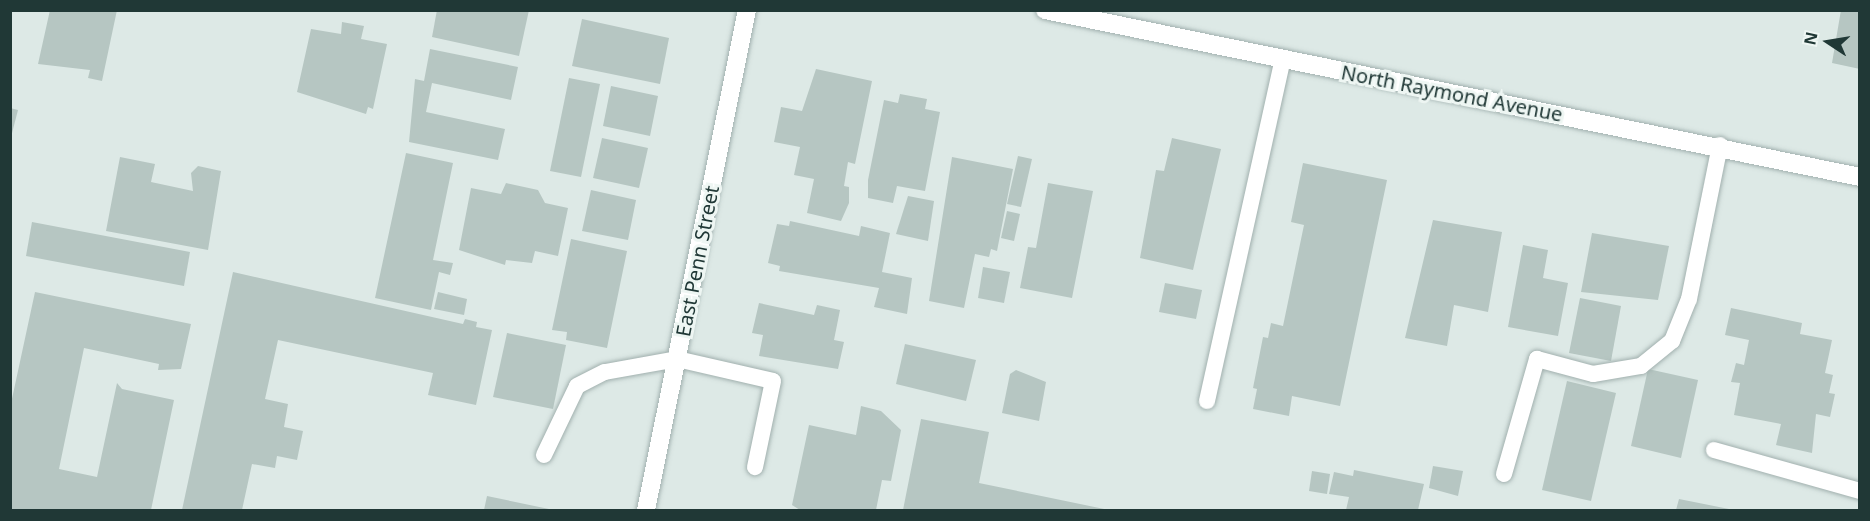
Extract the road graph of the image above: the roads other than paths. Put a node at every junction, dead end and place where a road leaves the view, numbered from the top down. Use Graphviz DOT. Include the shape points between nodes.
graph roads {
  1 [pos="747,10"];
  2 [pos="1045,10"];
  3 [pos="1283,59"];
  4 [pos="1720,146"];
  5 [pos="1860,177"];
  6 [pos="677,359"];
  7 [pos="1207,401"];
  8 [pos="1714,450"];
  9 [pos="544,455"];
  10 [pos="755,467"];
  11 [pos="1504,474"];
  12 [pos="1860,491"];
  13 [pos="646,510"];
  1 -- 6 [label="street, East Penn Street"];
  2 -- 3 [label="street, North Raymond Avenue"];
  3 -- 4 [label="street, North Raymond Avenue"];
  3 -- 7 [label="lane"];
  4 -- 5 [label="street, North Raymond Avenue"];
  4 -- 11 [label="lane" via="1689,299 1672,341 1641,366 1593,374 1537,359"];
  6 -- 9 [label="lane" via="605,372 577,386"];
  6 -- 10 [label="lane" via="773,381"];
  6 -- 13 [label="street, East Penn Street"];
  8 -- 12 [label="lane"];
}
